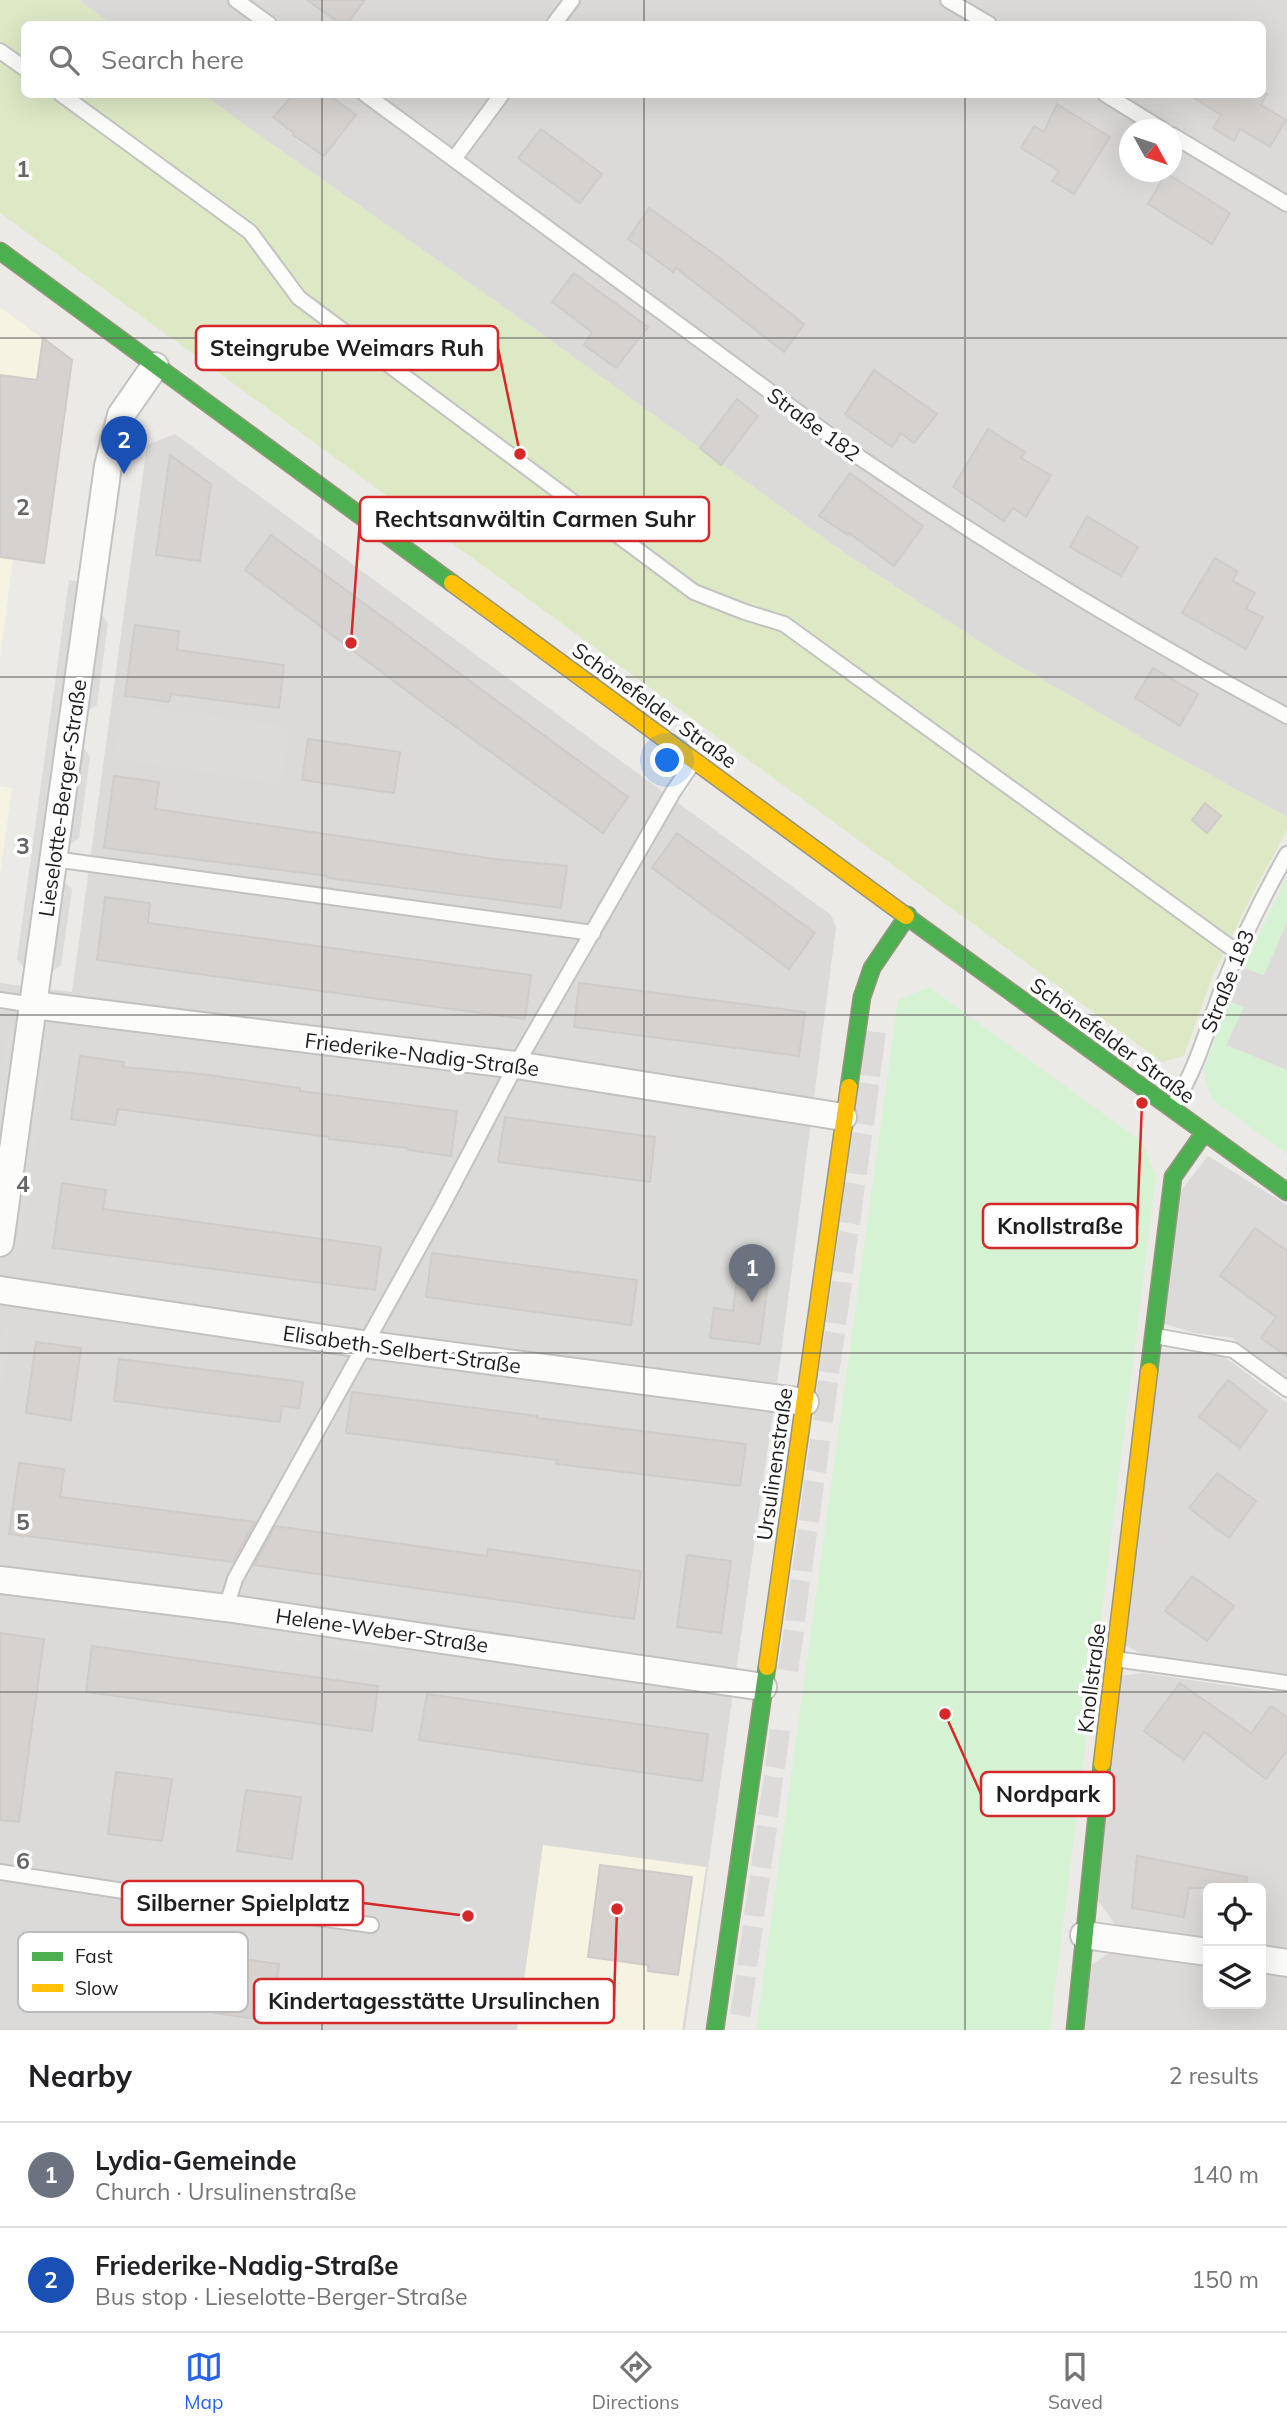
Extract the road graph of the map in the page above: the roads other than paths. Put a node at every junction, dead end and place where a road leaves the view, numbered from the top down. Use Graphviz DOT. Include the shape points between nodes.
graph roads {
  1 [pos="236,0"];
  2 [pos="572,0"];
  3 [pos="948,0"];
  4 [pos="265,21"];
  5 [pos="556,21"];
  6 [pos="984,21"];
  7 [pos="0,51"];
  8 [pos="21,66"];
  9 [pos="66,98"];
  10 [pos="370,98"];
  11 [pos="499,98"];
  12 [pos="1111,98"];
  13 [pos="1145,119"];
  14 [pos="1182,142"];
  15 [pos="454,159"];
  16 [pos="1287,204"];
  17 [pos="0,251"];
  18 [pos="155,366"];
  19 [pos="1287,716"];
  20 [pos="694,760"];
  21 [pos="1287,854"];
  22 [pos="54,859"];
  23 [pos="908,915"];
  24 [pos="593,933"];
  25 [pos="1237,953"];
  26 [pos="0,1000"];
  27 [pos="33,1005"];
  28 [pos="516,1065"];
  29 [pos="1171,1108"];
  30 [pos="843,1116"];
  31 [pos="1204,1133"];
  32 [pos="1287,1192"];
  33 [pos="0,1243"];
  34 [pos="0,1290"];
  35 [pos="1154,1335"];
  36 [pos="363,1345"];
  37 [pos="1287,1389"];
  38 [pos="805,1402"];
  39 [pos="0,1580"];
  40 [pos="226,1608"];
  41 [pos="1114,1658"];
  42 [pos="1287,1684"];
  43 [pos="763,1687"];
  44 [pos="0,1872"];
  45 [pos="371,1925"];
  46 [pos="1084,1935"];
  47 [pos="1203,1951"];
  48 [pos="1266,1960"];
  49 [pos="1287,1963"];
  50 [pos="715,2030"];
  51 [pos="1075,2030"];
  1 -- 4 [label="lane"];
  2 -- 5 [label="lane"];
  3 -- 6 [label="lane"];
  7 -- 8 [label="lane"];
  9 -- 25 [label="lane" via="250,232 299,298 694,592 784,624"];
  10 -- 15 [label="lane, Straße 182"];
  11 -- 15 [label="lane"];
  12 -- 13 [label="lane"];
  14 -- 16 [label="lane"];
  15 -- 19 [label="lane, Straße 182" via="936,509 1121,624"];
  17 -- 18 [label="street, Schönefelder Straße"];
  18 -- 20 [label="street, Schönefelder Straße"];
  18 -- 22 [label="street, Lieselotte-Berger-Straße" via="121,415 108,466"];
  20 -- 23 [label="street, Schönefelder Straße"];
  20 -- 24 [label="lane"];
  21 -- 25 [label="lane, Straße 183"];
  22 -- 24 [label="lane"];
  22 -- 27 [label="street, Lieselotte-Berger-Straße"];
  23 -- 29 [label="street, Schönefelder Straße"];
  23 -- 30 [label="street, Ursulinenstraße" via="864,985"];
  24 -- 28 [label="lane"];
  25 -- 29 [label="lane, Straße 183" via="1186,1086"];
  26 -- 27 [label="lane, Friederike-Nadig-Straße"];
  27 -- 28 [label="street, Friederike-Nadig-Straße"];
  27 -- 33 [label="street, Lieselotte-Berger-Straße"];
  28 -- 30 [label="street, Friederike-Nadig-Straße"];
  28 -- 36 [label="lane"];
  29 -- 31 [label="street, Schönefelder Straße"];
  30 -- 38 [label="street, Ursulinenstraße"];
  31 -- 32 [label="street, Schönefelder Straße"];
  31 -- 35 [label="street, Knollstraße" via="1173,1177"];
  34 -- 36 [label="street, Elisabeth-Selbert-Straße"];
  35 -- 37 [label="lane" via="1233,1350"];
  35 -- 41 [label="street, Knollstraße"];
  36 -- 38 [label="street, Elisabeth-Selbert-Straße"];
  36 -- 40 [label="lane" via="235,1579"];
  38 -- 43 [label="street, Ursulinenstraße"];
  39 -- 40 [label="street, Helene-Weber-Straße"];
  40 -- 43 [label="street, Helene-Weber-Straße"];
  41 -- 42 [label="lane"];
  41 -- 46 [label="street, Knollstraße"];
  43 -- 50 [label="street, Ursulinenstraße"];
  44 -- 45 [label="lane"];
  46 -- 47 [label="street"];
  46 -- 51 [label="street, Knollstraße"];
  48 -- 49 [label="street"];
}
